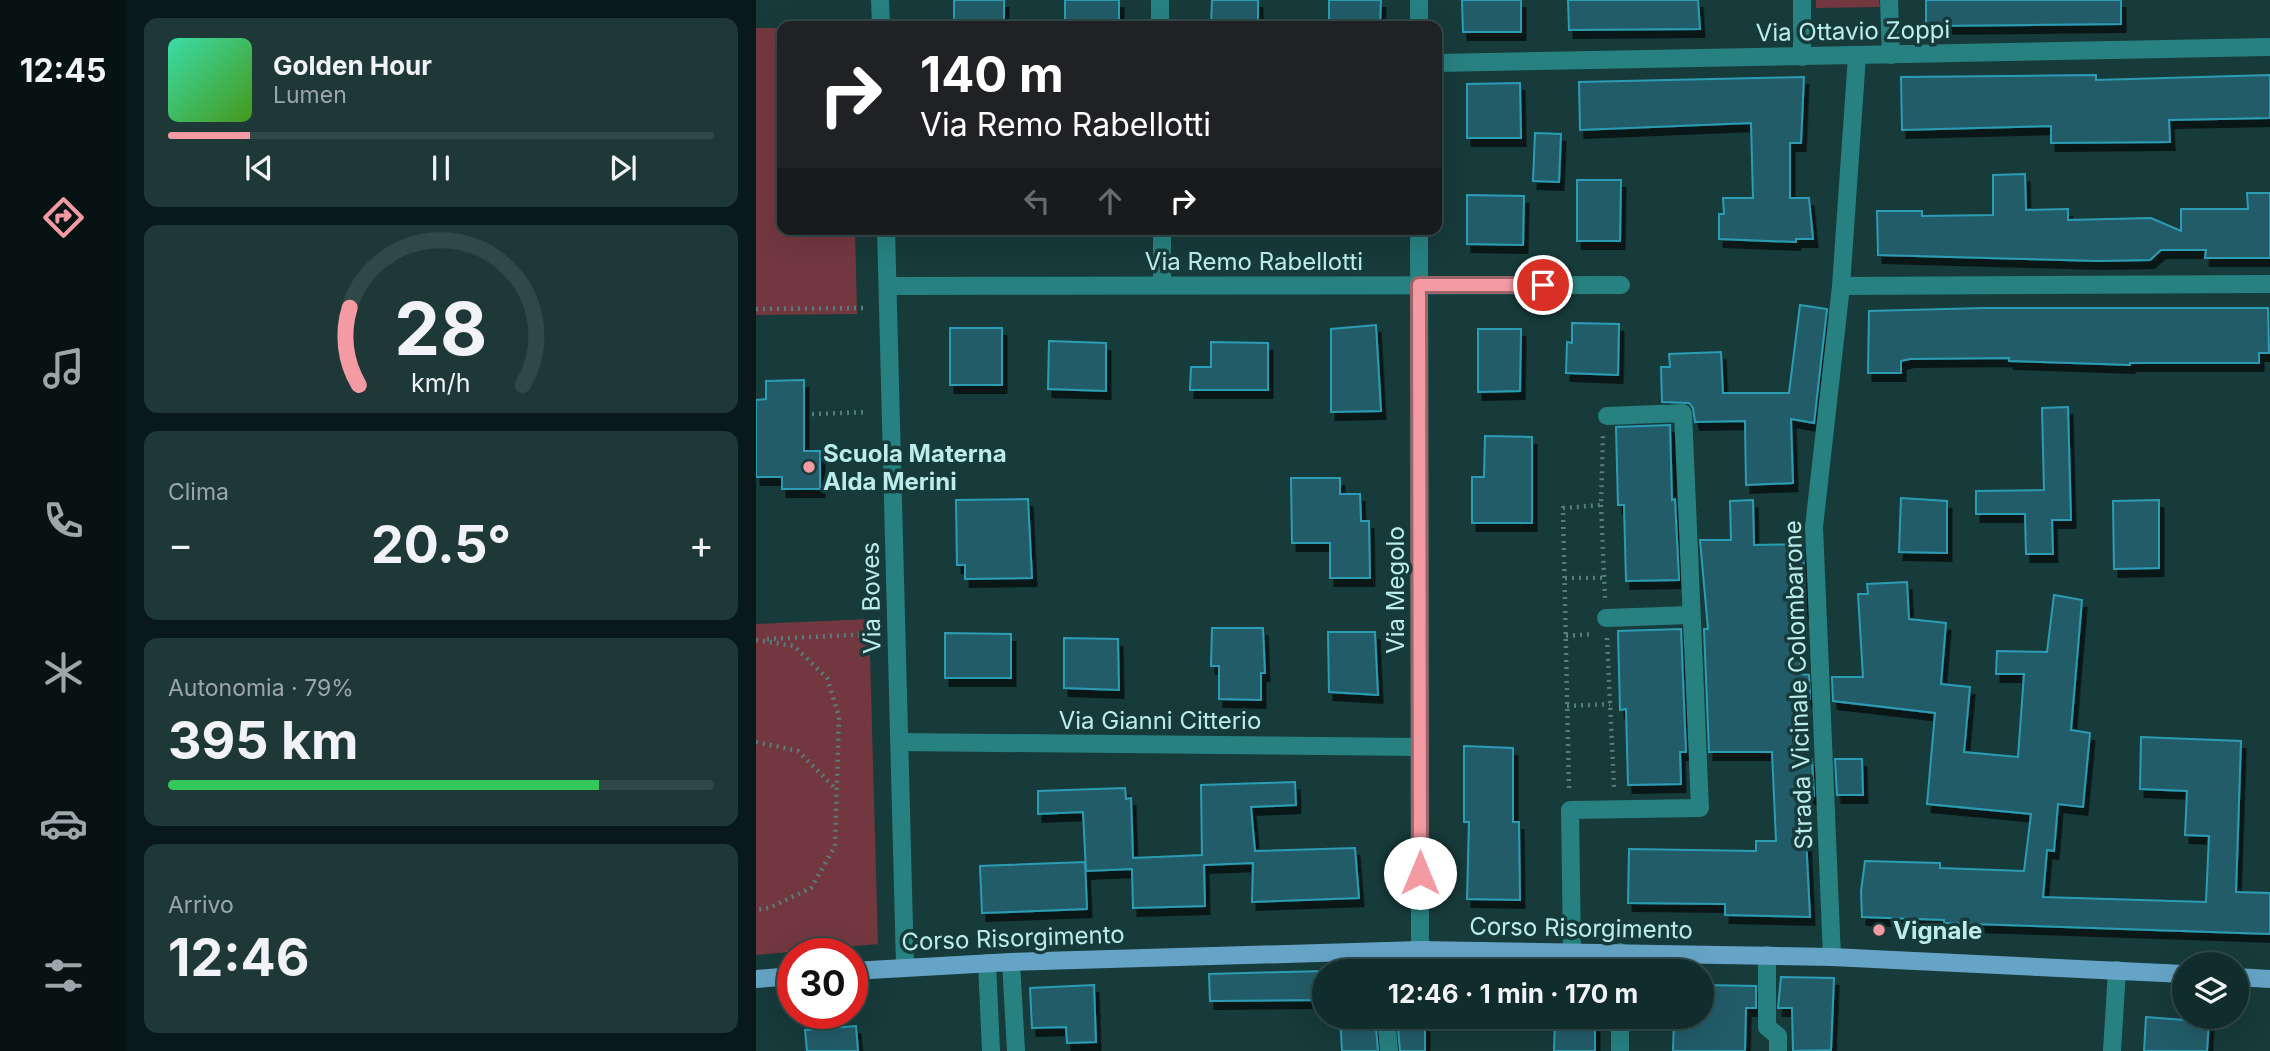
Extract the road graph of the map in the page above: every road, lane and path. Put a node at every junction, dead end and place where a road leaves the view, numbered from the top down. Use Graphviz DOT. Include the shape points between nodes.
graph roads {
  1 [pos="880,0"];
  2 [pos="1160,0"];
  3 [pos="1419,0"];
  4 [pos="1802,0"];
  5 [pos="1889,0"];
  6 [pos="881,21"];
  7 [pos="1160,21"];
  8 [pos="1419,21"];
  9 [pos="2270,47"];
  10 [pos="1891,55"];
  11 [pos="1857,56"];
  12 [pos="1802,57"];
  13 [pos="1442,63"];
  14 [pos="886,235"];
  15 [pos="1162,235"];
  16 [pos="1419,235"];
  17 [pos="2270,284"];
  18 [pos="1162,285"];
  19 [pos="1419,285"];
  20 [pos="1621,285"];
  21 [pos="888,286"];
  22 [pos="1842,286"];
  23 [pos="866,307"];
  24 [pos="756,309"];
  25 [pos="868,412"];
  26 [pos="812,414"];
  27 [pos="1607,416"];
  28 [pos="1601,505"];
  29 [pos="1565,578"];
  30 [pos="1604,578"];
  31 [pos="1690,615"];
  32 [pos="1607,626"];
  33 [pos="896,632"];
  34 [pos="1566,636"];
  35 [pos="756,640"];
  36 [pos="1610,704"];
  37 [pos="1567,706"];
  38 [pos="756,741"];
  39 [pos="900,742"];
  40 [pos="1420,747"];
  41 [pos="836,789"];
  42 [pos="1615,809"];
  43 [pos="1570,810"];
  44 [pos="756,909"];
  45 [pos="1420,950"];
  46 [pos="1382,951"];
  47 [pos="1572,951"];
  48 [pos="1620,952"];
  49 [pos="1767,955"];
  50 [pos="1832,957"];
  51 [pos="1382,959"];
  52 [pos="1620,959"];
  53 [pos="1011,962"];
  54 [pos="987,963"];
  55 [pos="905,966"];
  56 [pos="868,969"];
  57 [pos="2117,970"];
  58 [pos="2172,973"];
  59 [pos="777,977"];
  60 [pos="2249,978"];
  61 [pos="756,979"];
  62 [pos="2270,979"];
  63 [pos="1388,1029"];
  64 [pos="1620,1029"];
  65 [pos="991,1051"];
  66 [pos="1016,1051"];
  67 [pos="1389,1051"];
  68 [pos="1620,1051"];
  69 [pos="1778,1051"];
  70 [pos="2112,1051"];
  1 -- 6 [label="street"];
  2 -- 7 [label="street"];
  3 -- 8 [label="street"];
  4 -- 12 [label="street"];
  5 -- 10 [label="street"];
  9 -- 10 [label="street, Via Ottavio Zoppi"];
  10 -- 11 [label="street, Via Ottavio Zoppi"];
  11 -- 12 [label="street, Via Ottavio Zoppi"];
  11 -- 22 [label="street, Strada Vicinale Colombarone"];
  12 -- 13 [label="street, Via Ottavio Zoppi"];
  14 -- 21 [label="street, Via Boves"];
  15 -- 18 [label="street"];
  16 -- 19 [label="street, Via Megolo"];
  17 -- 22 [label="street"];
  18 -- 19 [label="street, Via Remo Rabellotti"];
  18 -- 21 [label="street, Via Remo Rabellotti"];
  19 -- 20 [label="street, Via Remo Rabellotti"];
  19 -- 40 [label="street, Via Megolo"];
  21 -- 33 [label="street, Via Boves"];
  22 -- 50 [label="street, Strada Vicinale Colombarone" via="1814,527"];
  23 -- 24 [label="path"];
  25 -- 26 [label="path"];
  27 -- 28 [label="path" via="1603,419"];
  27 -- 31 [label="street" via="1684,413"];
  28 -- 29 [label="path" via="1563,508"];
  28 -- 30 [label="path"];
  29 -- 30 [label="path"];
  29 -- 34 [label="path"];
  30 -- 32 [label="path"];
  31 -- 32 [label="street"];
  31 -- 42 [label="street" via="1700,808"];
  32 -- 34 [label="path"];
  32 -- 36 [label="path"];
  33 -- 35 [label="path"];
  33 -- 39 [label="street, Via Boves"];
  34 -- 37 [label="path"];
  35 -- 41 [label="path" via="794,646 827,678 839,717"];
  36 -- 37 [label="path"];
  36 -- 42 [label="path"];
  37 -- 43 [label="path"];
  38 -- 41 [label="path" via="798,751"];
  39 -- 40 [label="street, Via Gianni Citterio"];
  39 -- 55 [label="street, Via Boves"];
  40 -- 45 [label="street, Via Megolo"];
  41 -- 44 [label="path" via="835,846 811,888 769,908"];
  42 -- 43 [label="street"];
  43 -- 47 [label="street"];
  45 -- 46 [label="main road, Corso Risorgimento"];
  45 -- 47 [label="main road, Corso Risorgimento"];
  46 -- 51 [label="street"];
  46 -- 53 [label="main road, Corso Risorgimento"];
  47 -- 48 [label="main road, Corso Risorgimento"];
  48 -- 49 [label="main road, Corso Risorgimento"];
  48 -- 52 [label="street"];
  49 -- 50 [label="main road, Corso Risorgimento"];
  49 -- 69 [label="street" via="1767,1027 1779,1036"];
  50 -- 57 [label="main road, Corso Risorgimento"];
  53 -- 54 [label="main road, Corso Risorgimento"];
  53 -- 66 [label="street"];
  54 -- 55 [label="main road, Corso Risorgimento"];
  54 -- 65 [label="street"];
  55 -- 56 [label="main road, Corso Risorgimento"];
  57 -- 58 [label="main road, Corso Risorgimento"];
  57 -- 70 [label="street"];
  59 -- 61 [label="main road"];
  60 -- 62 [label="main road"];
  63 -- 67 [label="street"];
  64 -- 68 [label="street"];
}
